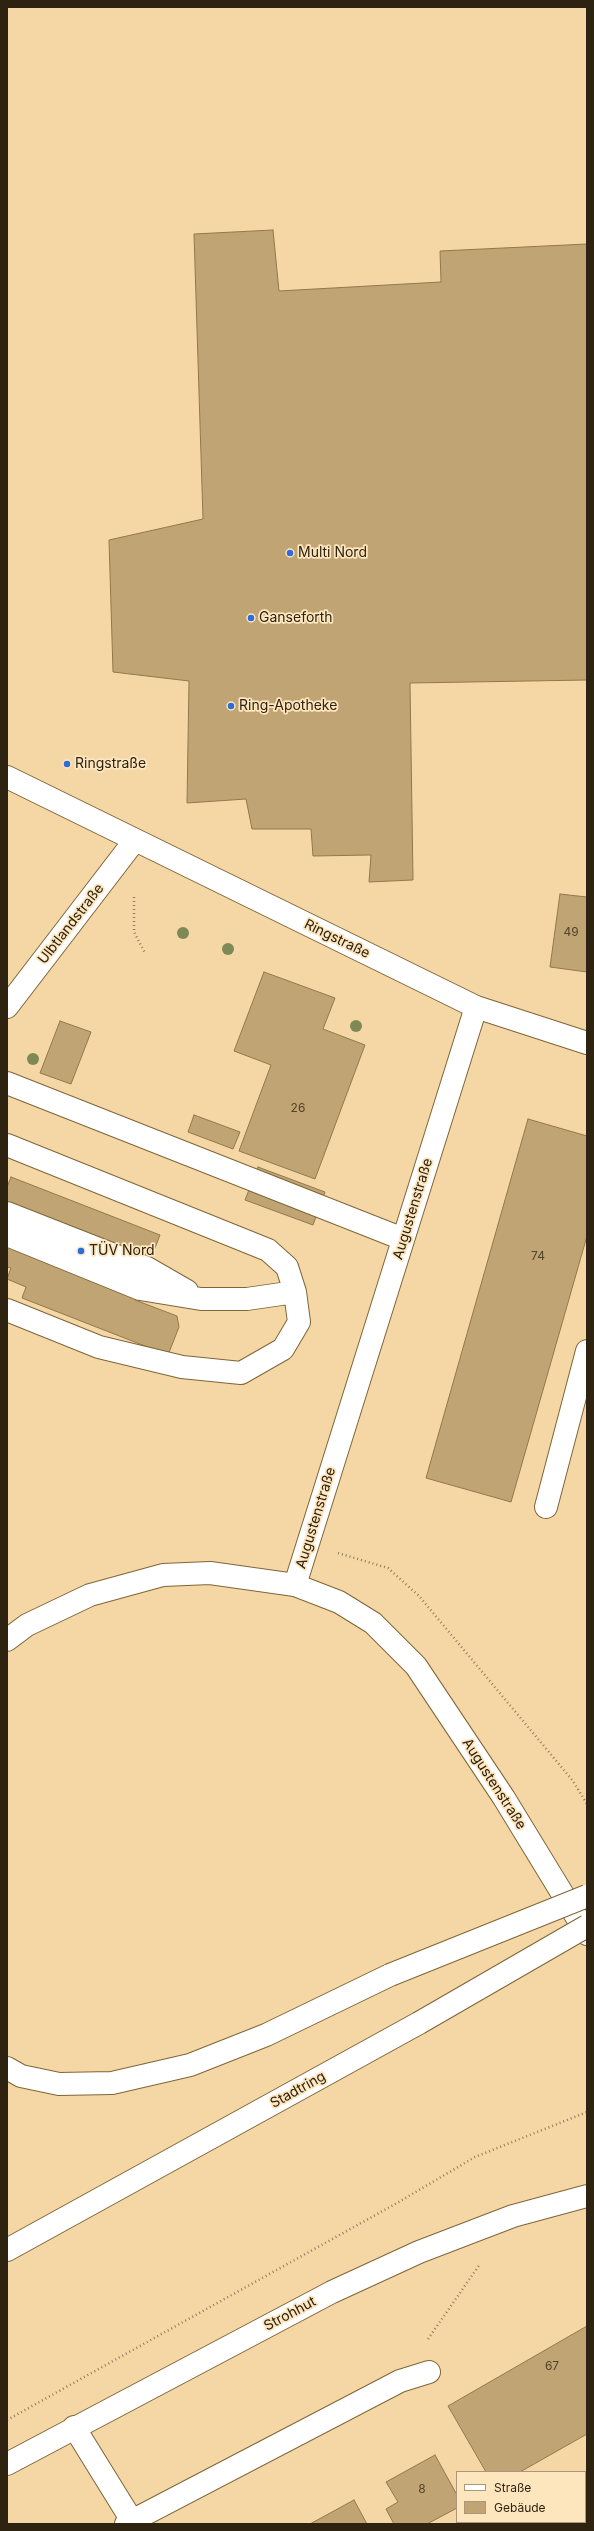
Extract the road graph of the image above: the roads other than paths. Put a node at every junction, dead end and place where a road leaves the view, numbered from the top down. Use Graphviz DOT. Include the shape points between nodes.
graph roads {
  1 [pos="7,777"];
  2 [pos="135,840"];
  3 [pos="476,1007"];
  4 [pos="7,1008"];
  5 [pos="587,1043"];
  6 [pos="7,1083"];
  7 [pos="7,1145"];
  8 [pos="7,1213"];
  9 [pos="7,1235"];
  10 [pos="403,1239"];
  11 [pos="296,1292"];
  12 [pos="201,1299"];
  13 [pos="7,1310"];
  14 [pos="587,1351"];
  15 [pos="546,1507"];
  16 [pos="295,1585"];
  17 [pos="7,1640"];
  18 [pos="587,1896"];
  19 [pos="587,1926"];
  20 [pos="587,1934"];
  21 [pos="7,2068"];
  22 [pos="587,2196"];
  23 [pos="7,2250"];
  24 [pos="430,2372"];
  25 [pos="74,2427"];
  26 [pos="7,2464"];
  27 [pos="131,2523"];
  1 -- 2 [label="main road, Ringstraße"];
  2 -- 3 [label="main road, Ringstraße"];
  2 -- 4 [label="main road, Ulbtlandstraße"];
  3 -- 5 [label="main road, Ringstraße"];
  3 -- 10 [label="main road, Augustenstraße"];
  6 -- 10 [label="main road"];
  7 -- 11 [label="main road" via="268,1250 287,1267"];
  8 -- 12 [label="main road" via="147,1268"];
  9 -- 12 [label="main road" via="140,1289"];
  10 -- 16 [label="main road, Augustenstraße"];
  11 -- 12 [label="main road" via="247,1299"];
  11 -- 13 [label="main road" via="299,1322 283,1349 241,1373 182,1367 99,1347"];
  14 -- 15 [label="main road"];
  16 -- 17 [label="main road" via="210,1573 163,1575 90,1595 27,1625"];
  16 -- 20 [label="main road, Augustenstraße" via="339,1602 373,1623 416,1666 504,1798"];
  18 -- 21 [label="main road, bridge" via="390,1975 266,2035 190,2065 112,2083 59,2084 21,2076"];
  19 -- 23 [label="main road, Stadtring, bridge" via="419,2023"];
  22 -- 25 [label="main road, Strohhut" via="513,2216 419,2252 332,2292"];
  24 -- 27 [label="main road" via="400,2381"];
  25 -- 26 [label="main road, Strohhut"];
  25 -- 27 [label="main road"];
}
